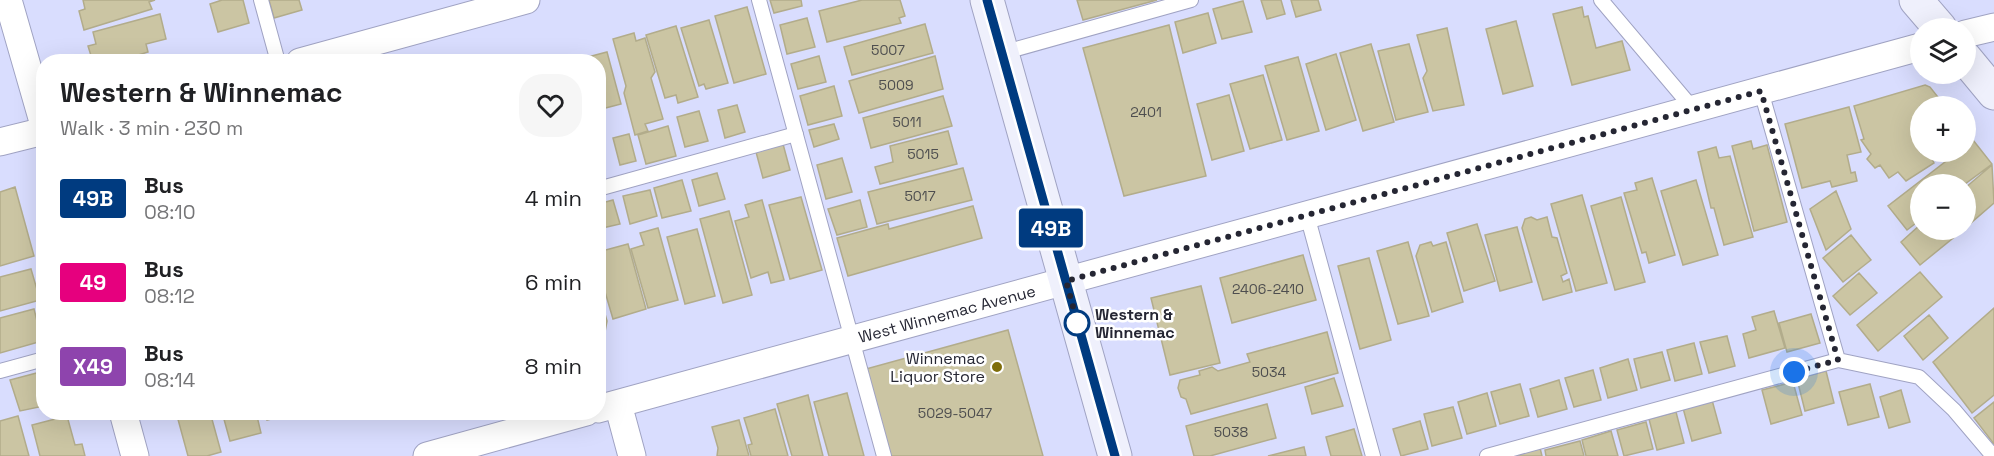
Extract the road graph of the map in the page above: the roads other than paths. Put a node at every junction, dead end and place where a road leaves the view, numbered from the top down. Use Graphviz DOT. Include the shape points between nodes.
graph roads {
  1 [pos="8,0"];
  2 [pos="261,0"];
  3 [pos="759,0"];
  4 [pos="987,0"];
  5 [pos="1191,0"];
  6 [pos="1601,0"];
  7 [pos="1916,0"];
  8 [pos="510,2"];
  9 [pos="1931,18"];
  10 [pos="1994,27"];
  11 [pos="1976,31"];
  12 [pos="1910,50"];
  13 [pos="1002,53"];
  14 [pos="276,54"];
  15 [pos="328,54"];
  16 [pos="1976,71"];
  17 [pos="1761,91"];
  18 [pos="1994,93"];
  19 [pos="36,97"];
  20 [pos="1694,110"];
  21 [pos="36,133"];
  22 [pos="796,134"];
  23 [pos="0,142"];
  24 [pos="606,187"];
  25 [pos="1307,215"];
  26 [pos="1066,281"];
  27 [pos="852,339"];
  28 [pos="1838,360"];
  29 [pos="36,361"];
  30 [pos="0,371"];
  31 [pos="608,406"];
  32 [pos="125,420"];
  33 [pos="557,420"];
  34 [pos="135,456"];
  35 [pos="427,456"];
  36 [pos="632,456"];
  37 [pos="885,456"];
  38 [pos="1114,456"];
  39 [pos="1373,456"];
  40 [pos="1487,456"];
  41 [pos="1993,456"];
  1 -- 19 [label="street"];
  2 -- 14 [label="lane"];
  3 -- 22 [label="lane"];
  4 -- 13 [label="main road"];
  5 -- 13 [label="lane"];
  6 -- 20 [label="lane"];
  7 -- 9 [label="main road"];
  8 -- 15 [label="street"];
  10 -- 11 [label="street"];
  12 -- 17 [label="street, West Winnemac Avenue"];
  13 -- 26 [label="main road"];
  16 -- 18 [label="main road"];
  17 -- 20 [label="street, West Winnemac Avenue"];
  17 -- 28 [label="lane"];
  20 -- 25 [label="street, West Winnemac Avenue"];
  21 -- 23 [label="street"];
  22 -- 24 [label="lane"];
  22 -- 27 [label="lane"];
  25 -- 26 [label="street, West Winnemac Avenue"];
  25 -- 39 [label="lane"];
  26 -- 27 [label="street, West Winnemac Avenue"];
  26 -- 38 [label="main road"];
  27 -- 31 [label="street, West Winnemac Avenue"];
  27 -- 37 [label="lane"];
  28 -- 40 [label="lane"];
  28 -- 41 [label="lane" via="1919,377"];
  29 -- 30 [label="lane"];
  31 -- 36 [label="street"];
  32 -- 34 [label="street"];
  33 -- 35 [label="street"];
}
